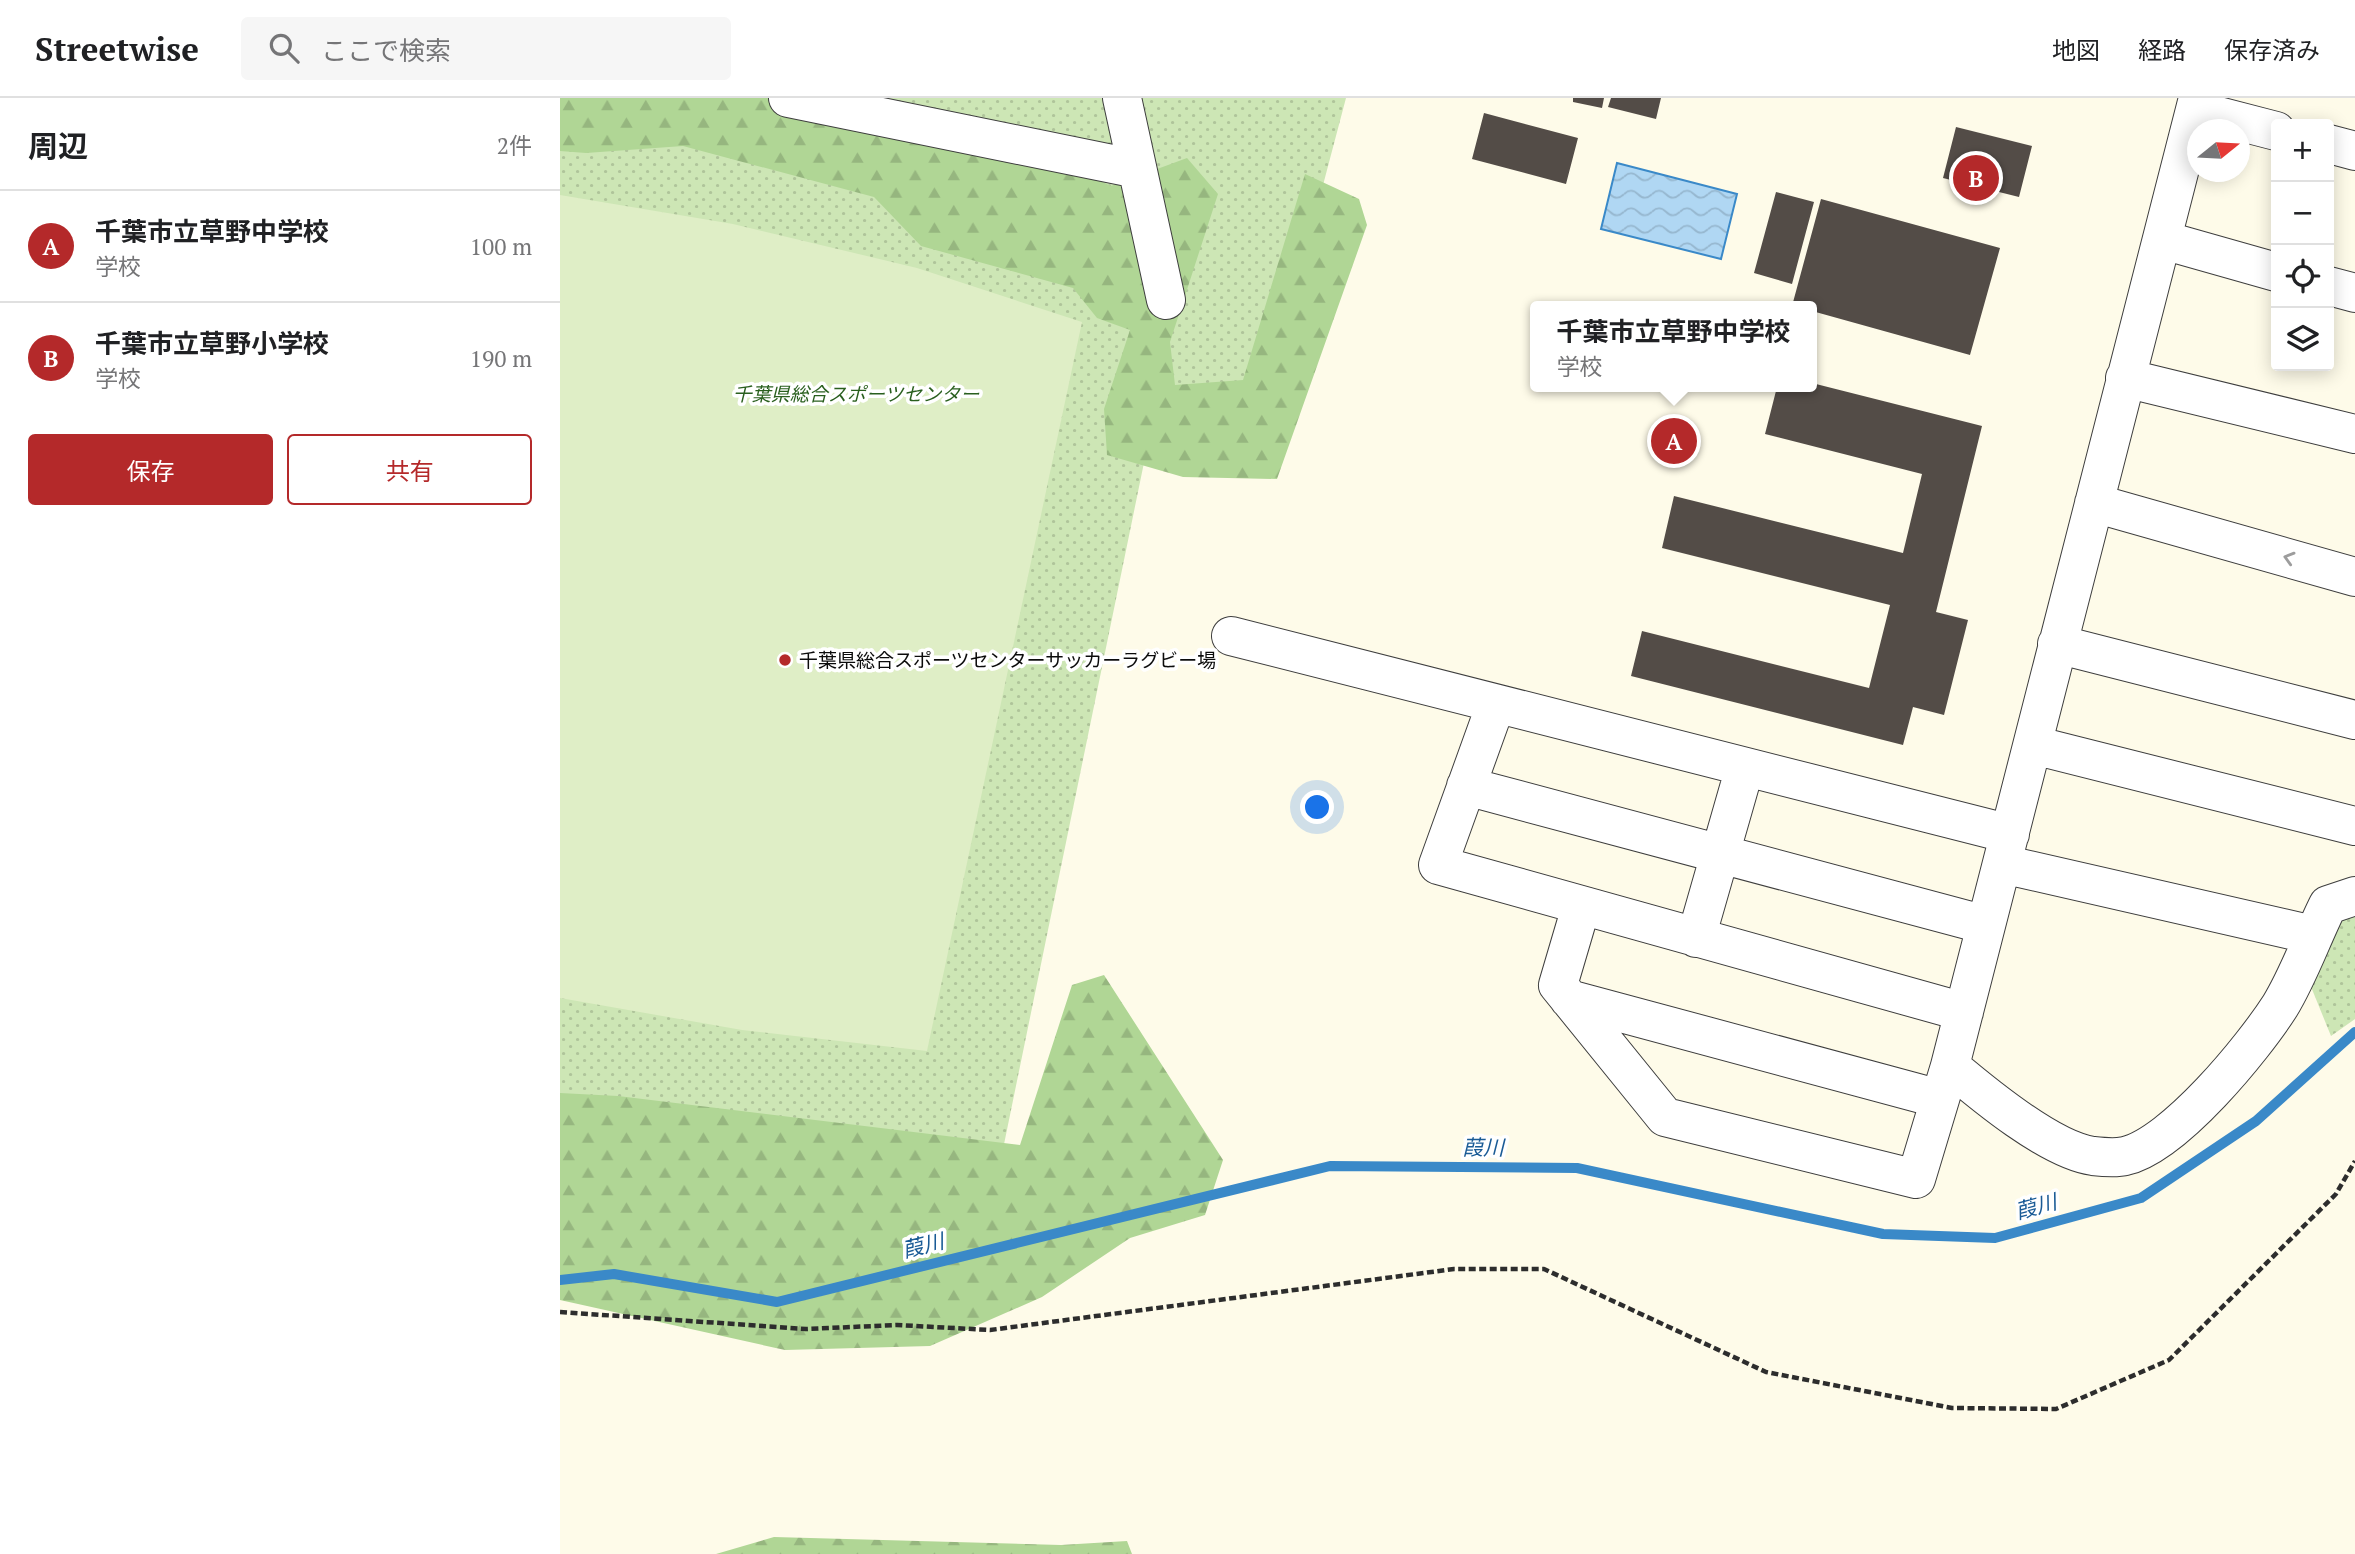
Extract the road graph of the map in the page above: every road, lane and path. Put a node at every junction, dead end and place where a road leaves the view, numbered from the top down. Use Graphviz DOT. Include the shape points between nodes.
graph roads {
  1 [pos="788,98"];
  2 [pos="1122,98"];
  3 [pos="2196,104"];
  4 [pos="2271,129"];
  5 [pos="2334,145"];
  6 [pos="2355,151"];
  7 [pos="1137,169"];
  8 [pos="2162,240"];
  9 [pos="2271,271"];
  10 [pos="2334,287"];
  11 [pos="2355,293"];
  12 [pos="1166,300"];
  13 [pos="2125,378"];
  14 [pos="2355,434"];
  15 [pos="2094,503"];
  16 [pos="2355,577"];
  17 [pos="1231,636"];
  18 [pos="2057,643"];
  19 [pos="1496,704"];
  20 [pos="2355,720"];
  21 [pos="2033,745"];
  22 [pos="1745,767"];
  23 [pos="1466,786"];
  24 [pos="2355,827"];
  25 [pos="2006,849"];
  26 [pos="1721,854"];
  27 [pos="2355,896"];
  28 [pos="1581,907"];
  29 [pos="1986,925"];
  30 [pos="2313,935"];
  31 [pos="1696,938"];
  32 [pos="1569,999"];
  33 [pos="1964,1012"];
  34 [pos="1945,1082"];
  35 [pos="2355,1161"];
  36 [pos="560,1312"];
  1 -- 7 [label="street"];
  2 -- 7 [label="street"];
  3 -- 4 [label="street"];
  3 -- 8 [label="street"];
  5 -- 6 [label="street"];
  7 -- 12 [label="street"];
  8 -- 9 [label="street"];
  8 -- 13 [label="street"];
  10 -- 11 [label="street"];
  13 -- 14 [label="street"];
  13 -- 15 [label="street"];
  16 -- 15 [label="street, one-way"];
  15 -- 18 [label="street"];
  17 -- 19 [label="street"];
  18 -- 20 [label="street"];
  18 -- 21 [label="street"];
  19 -- 22 [label="street"];
  19 -- 23 [label="street"];
  21 -- 24 [label="street"];
  21 -- 25 [label="street"];
  22 -- 25 [label="street"];
  22 -- 26 [label="street"];
  23 -- 26 [label="street"];
  23 -- 28 [label="street" via="1438,865"];
  25 -- 29 [label="street"];
  25 -- 30 [label="street"];
  26 -- 29 [label="street"];
  26 -- 31 [label="street"];
  27 -- 30 [label="street" via="2328,905"];
  28 -- 31 [label="street"];
  28 -- 32 [label="street" via="1558,985"];
  29 -- 33 [label="street"];
  30 -- 34 [label="street" via="2280,1005 2210,1094 2185,1120 2125,1156 2092,1156 2053,1140 1989,1100"];
  31 -- 33 [label="street"];
  32 -- 34 [label="street"];
  32 -- 34 [label="street" via="1665,1117 1916,1179"];
  33 -- 34 [label="street"];
  35 -- 36 [label="path" via="2336,1194 2169,1360 2056,1409 1952,1408 1766,1372 1544,1269 1454,1269 990,1330 897,1325 806,1329"];
}
